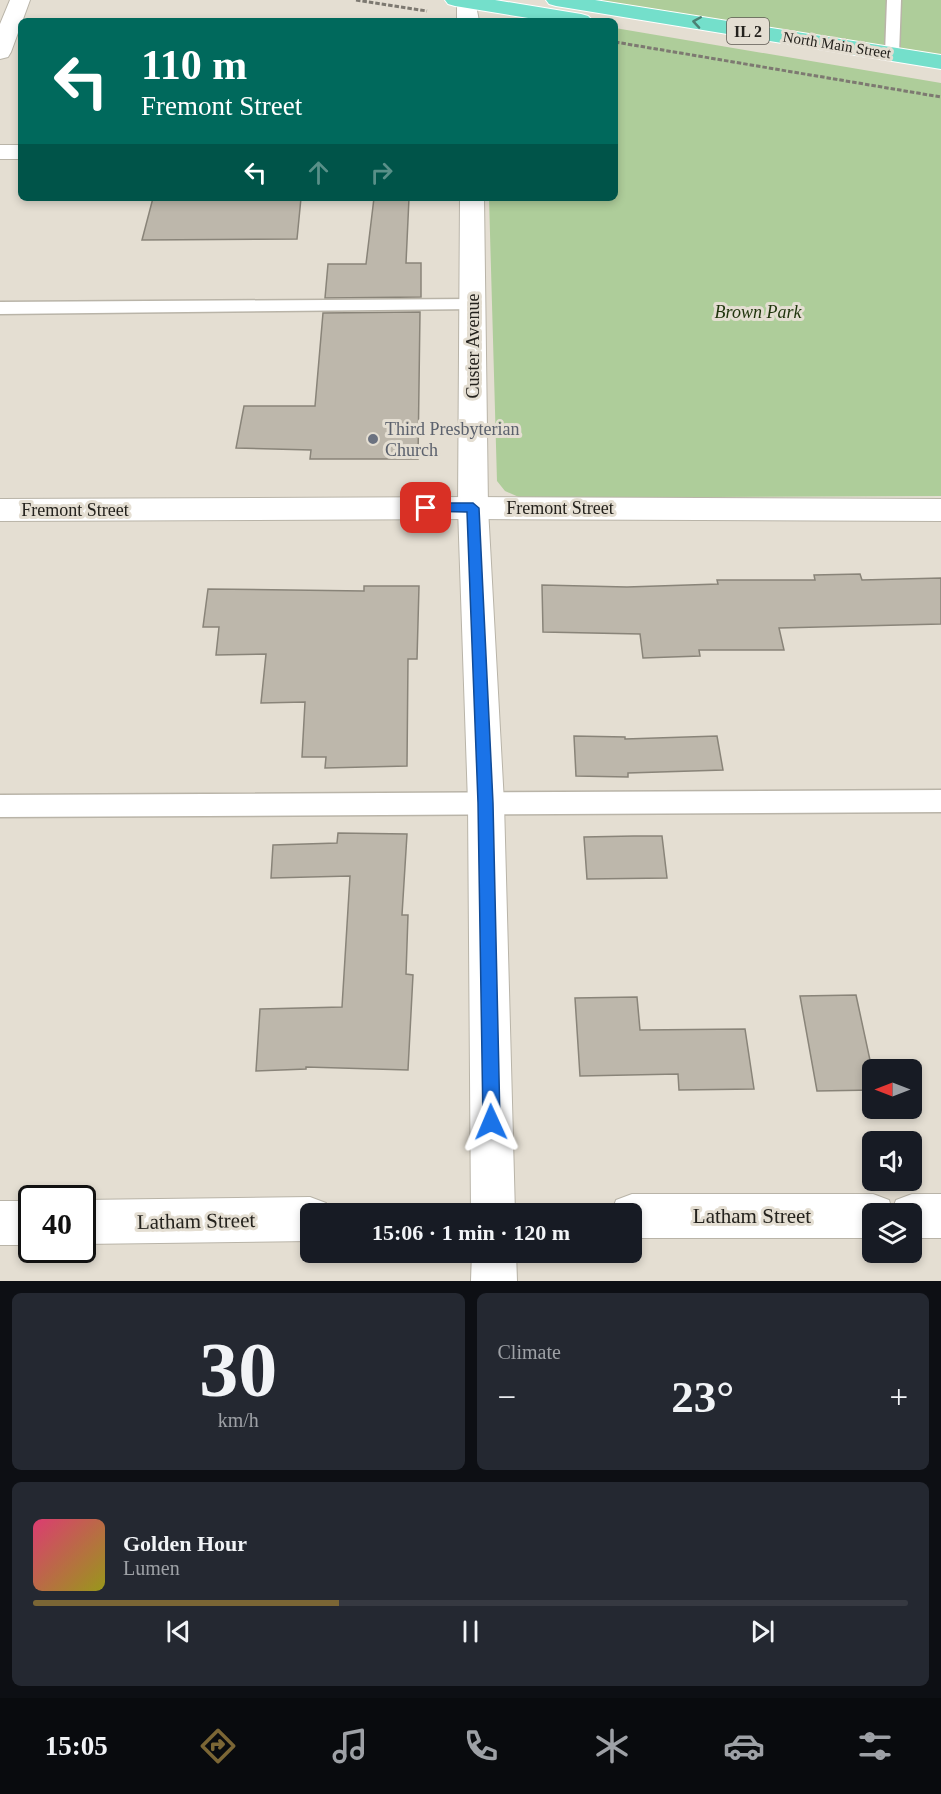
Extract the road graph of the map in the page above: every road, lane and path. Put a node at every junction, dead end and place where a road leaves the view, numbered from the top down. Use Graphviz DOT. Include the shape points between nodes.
graph roads {
  1 [pos="20,0"];
  2 [pos="356,0"];
  3 [pos="556,0"];
  4 [pos="894,0"];
  5 [pos="465,10"];
  6 [pos="554,18"];
  7 [pos="618,27"];
  8 [pos="2,41"];
  9 [pos="618,43"];
  10 [pos="892,54"];
  11 [pos="941,62"];
  12 [pos="941,81"];
  13 [pos="941,97"];
  14 [pos="0,152"];
  15 [pos="18,152"];
  16 [pos="472,201"];
  17 [pos="472,305"];
  18 [pos="0,308"];
  19 [pos="473,508"];
  20 [pos="0,510"];
  21 [pos="941,510"];
  22 [pos="941,801"];
  23 [pos="486,803"];
  24 [pos="0,806"];
  25 [pos="493,1203"];
  26 [pos="642,1216"];
  27 [pos="862,1216"];
  28 [pos="922,1216"];
  29 [pos="941,1216"];
  30 [pos="300,1219"];
  31 [pos="96,1222"];
  32 [pos="0,1223"];
  33 [pos="18,1223"];
  34 [pos="494,1263"];
  35 [pos="494,1281"];
  1 -- 8 [label="street"];
  2 -- 5 [label="path"];
  10 -- 3 [label="main road, North Main Street / IL 2, one-way"];
  4 -- 10 [label="lane"];
  5 -- 6 [label="main road"];
  7 -- 12 [label="main road, North Main Street / IL 2"];
  9 -- 13 [label="path"];
  10 -- 11 [label="main road, North Main Street / IL 2"];
  14 -- 15 [label="street"];
  16 -- 17 [label="street, Custer Avenue"];
  17 -- 18 [label="lane"];
  17 -- 19 [label="street, Custer Avenue"];
  19 -- 20 [label="street, Fremont Street"];
  19 -- 21 [label="street, Fremont Street"];
  19 -- 23 [label="street, Custer Avenue"];
  22 -- 23 [label="lane"];
  23 -- 24 [label="lane"];
  23 -- 25 [label="street, Custer Avenue"];
  26 -- 27 [label="street, Latham Street"];
  28 -- 29 [label="street"];
  30 -- 31 [label="street, Latham Street"];
  32 -- 33 [label="street"];
  34 -- 35 [label="street"];
}
